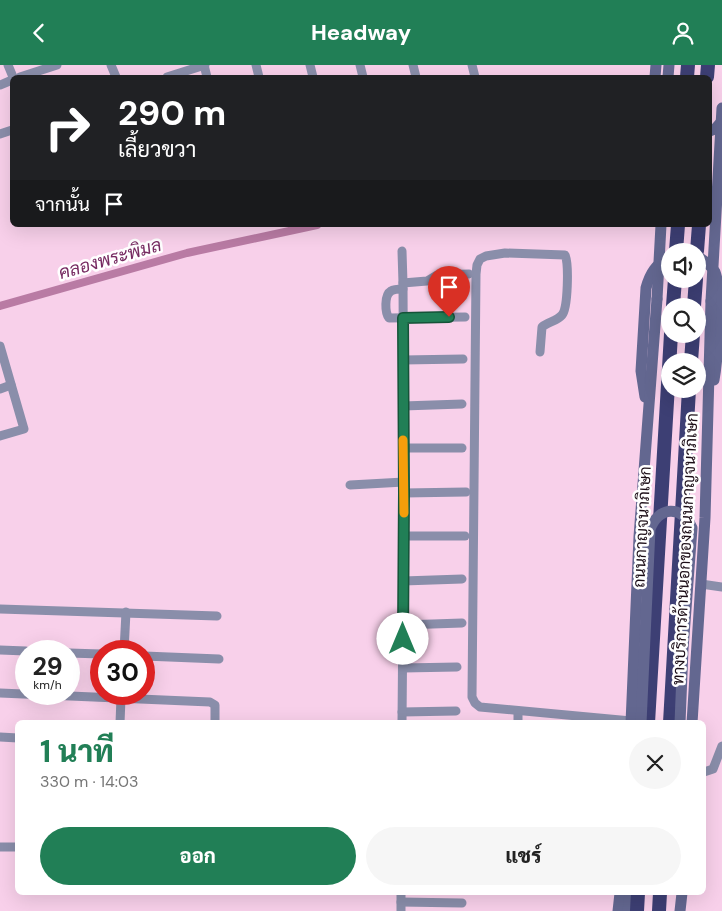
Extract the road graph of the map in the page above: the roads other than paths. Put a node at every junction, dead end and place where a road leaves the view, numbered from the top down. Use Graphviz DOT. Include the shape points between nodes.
graph roads {
  1 [pos="57,65"];
  2 [pos="205,65"];
  3 [pos="26,75"];
  4 [pos="173,75"];
  5 [pos="722,108"];
  6 [pos="722,121"];
  7 [pos="712,130"];
  8 [pos="661,227"];
  9 [pos="678,227"];
  10 [pos="699,227"];
  11 [pos="677,243"];
  12 [pos="698,243"];
  13 [pos="402,251"];
  14 [pos="706,261"];
  15 [pos="661,263"];
  16 [pos="469,273"];
  17 [pos="403,286"];
  18 [pos="465,317"];
  19 [pos="403,318"];
  20 [pos="670,343"];
  21 [pos="0,345"];
  22 [pos="540,352"];
  23 [pos="463,359"];
  24 [pos="403,360"];
  25 [pos="11,385"];
  26 [pos="0,389"];
  27 [pos="688,398"];
  28 [pos="709,403"];
  29 [pos="462,404"];
  30 [pos="403,406"];
  31 [pos="648,422"];
  32 [pos="0,436"];
  33 [pos="403,448"];
  34 [pos="462,448"];
  35 [pos="404,482"];
  36 [pos="350,485"];
  37 [pos="466,492"];
  38 [pos="404,493"];
  39 [pos="403,536"];
  40 [pos="465,536"];
  41 [pos="462,579"];
  42 [pos="403,581"];
  43 [pos="701,584"];
  44 [pos="722,587"];
  45 [pos="0,609"];
  46 [pos="126,612"];
  47 [pos="217,616"];
  48 [pos="462,623"];
  49 [pos="403,625"];
  50 [pos="125,640"];
  51 [pos="0,651"];
  52 [pos="15,651"];
  53 [pos="155,656"];
  54 [pos="219,659"];
  55 [pos="457,667"];
  56 [pos="403,668"];
  57 [pos="0,693"];
  58 [pos="90,697"];
  59 [pos="155,700"];
  60 [pos="120,705"];
  61 [pos="456,711"];
  62 [pos="518,711"];
  63 [pos="402,712"];
  64 [pos="120,720"];
  65 [pos="215,720"];
  66 [pos="402,720"];
  67 [pos="518,720"];
  68 [pos="613,720"];
  69 [pos="634,720"];
  70 [pos="634,720"];
  71 [pos="648,720"];
  72 [pos="670,720"];
  73 [pos="680,720"];
  74 [pos="692,720"];
  75 [pos="0,737"];
  76 [pos="15,738"];
  77 [pos="722,746"];
  78 [pos="706,771"];
  79 [pos="0,847"];
  80 [pos="15,847"];
  81 [pos="620,895"];
  82 [pos="630,895"];
  83 [pos="638,895"];
  84 [pos="660,895"];
  85 [pos="680,895"];
  86 [pos="462,903"];
  87 [pos="401,907"];
  88 [pos="618,911"];
  89 [pos="628,911"];
  90 [pos="637,911"];
  91 [pos="659,911"];
  92 [pos="679,911"];
  1 -- 3 [label="street"];
  2 -- 4 [label="street"];
  5 -- 28 [label="main road, ทางบริการด้านนอกของถนนกาญจนาภิเษก, bridge"];
  6 -- 7 [label="main road"];
  8 -- 31 [label="main road, bridge"];
  9 -- 11 [label="highway"];
  10 -- 12 [label="highway"];
  13 -- 17 [label="street"];
  14 -- 28 [label="main road" via="716,273 721,292 717,363"];
  15 -- 31 [label="main road" via="650,275 646,288 641,371"];
  16 -- 17 [label="street" via="437,275 427,281"];
  17 -- 19 [label="street"];
  17 -- 19 [label="street" via="387,295 386,314 389,318"];
  18 -- 19 [label="street"];
  19 -- 24 [label="street"];
  20 -- 71 [label="highway, ถนนกาญจนาภิเษก"];
  21 -- 25 [label="street"];
  22 -- 62 [label="street" via="542,327 561,317 566,307 565,255 505,253 480,259 476,274 472,697 480,707"];
  23 -- 24 [label="street"];
  24 -- 30 [label="street"];
  25 -- 26 [label="street"];
  25 -- 32 [label="street" via="24,429"];
  27 -- 72 [label="highway"];
  28 -- 43 [label="main road, ทางบริการด้านนอกของถนนกาญจนาภิเษก"];
  29 -- 30 [label="street"];
  30 -- 33 [label="street"];
  31 -- 69 [label="main road" via="639,537"];
  33 -- 34 [label="street"];
  33 -- 35 [label="street"];
  35 -- 36 [label="street"];
  35 -- 38 [label="street"];
  37 -- 38 [label="street"];
  38 -- 39 [label="street"];
  39 -- 40 [label="street"];
  39 -- 42 [label="street"];
  41 -- 42 [label="street"];
  42 -- 49 [label="street"];
  43 -- 44 [label="street"];
  43 -- 74 [label="main road, ทางบริการด้านนอกของถนนกาญจนาภิเษก"];
  45 -- 46 [label="street"];
  46 -- 47 [label="street"];
  46 -- 50 [label="street"];
  48 -- 49 [label="street"];
  49 -- 56 [label="street"];
  51 -- 52 [label="street"];
  53 -- 54 [label="street"];
  55 -- 56 [label="street"];
  56 -- 63 [label="street"];
  57 -- 58 [label="street"];
  59 -- 65 [label="street" via="210,702 215,705"];
  60 -- 64 [label="street"];
  61 -- 63 [label="street"];
  62 -- 67 [label="street"];
  62 -- 68 [label="street"];
  63 -- 66 [label="street"];
  70 -- 73 [label="main road, bridge" via="650,529 653,521 666,512 683,514 692,528"];
  75 -- 76 [label="street"];
  77 -- 78 [label="street" via="713,769"];
  79 -- 80 [label="street"];
  81 -- 88 [label="main road"];
  82 -- 89 [label="main road"];
  83 -- 90 [label="highway"];
  84 -- 91 [label="highway"];
  85 -- 92 [label="main road"];
  86 -- 87 [label="street"];
}
